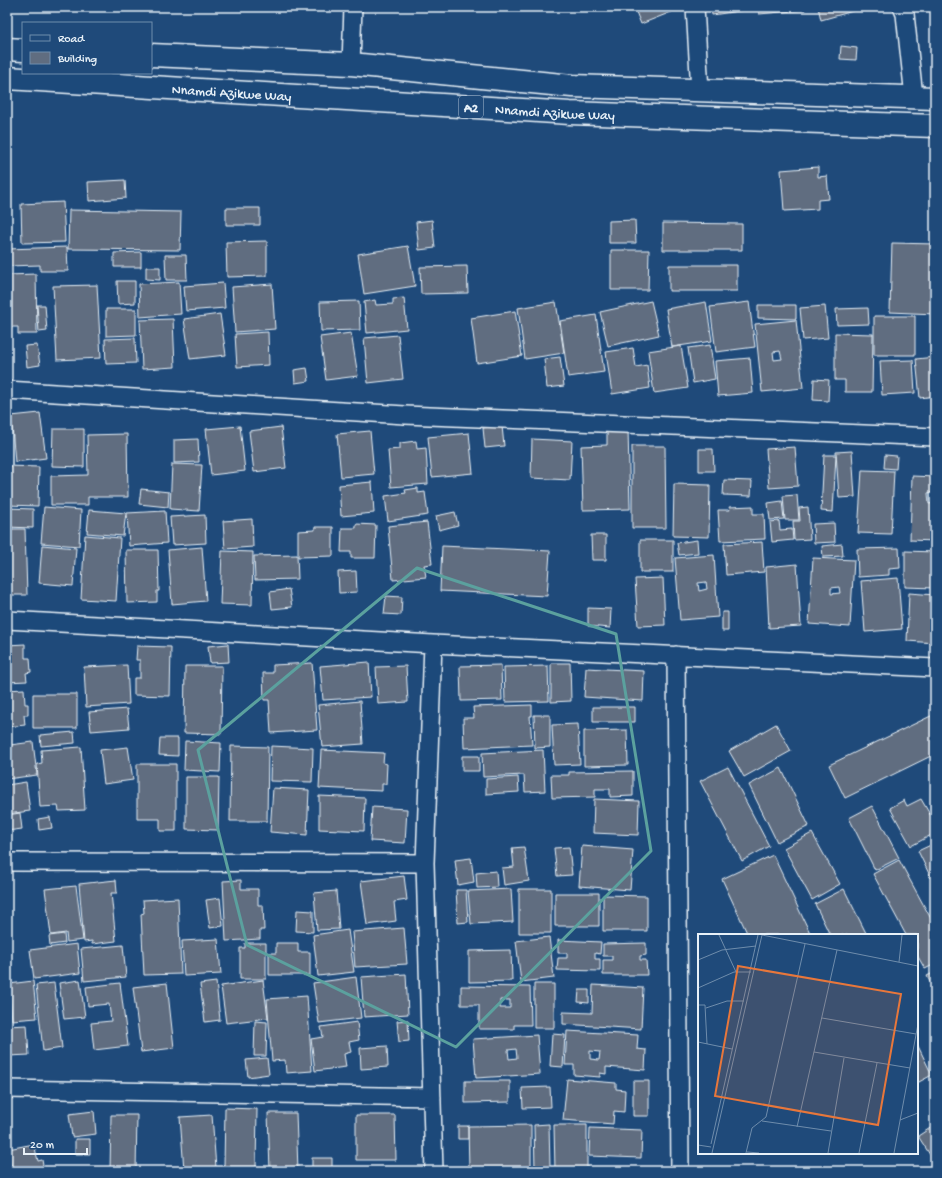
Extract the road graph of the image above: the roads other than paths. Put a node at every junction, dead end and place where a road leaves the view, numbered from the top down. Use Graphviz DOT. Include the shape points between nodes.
graph roads {
  1 [pos="352,7"];
  2 [pos="695,7"];
  3 [pos="902,7"];
  4 [pos="7,49"];
  5 [pos="22,50"];
  6 [pos="152,55"];
  7 [pos="351,64"];
  8 [pos="7,78"];
  9 [pos="700,91"];
  10 [pos="924,98"];
  11 [pos="935,126"];
  12 [pos="7,390"];
  13 [pos="935,437"];
  14 [pos="7,620"];
  15 [pos="433,644"];
  16 [pos="676,655"];
  17 [pos="935,668"];
  18 [pos="7,862"];
  19 [pos="426,863"];
  20 [pos="7,1089"];
  21 [pos="432,1098"];
  22 [pos="434,1171"];
  23 [pos="680,1171"];
  1 -- 7 [label="street"];
  2 -- 9 [label="street"];
  3 -- 10 [label="street"];
  4 -- 5 [label="highway"];
  6 -- 7 [label="highway, Nnamdi Azikwe Way / A2"];
  7 -- 9 [label="highway, Nnamdi Azikwe Way / A2" via="572,86"];
  8 -- 11 [label="highway, Nnamdi Azikwe Way / A2" via="570,113"];
  9 -- 10 [label="highway, Nnamdi Azikwe Way / A2"];
  12 -- 13 [label="street" via="405,415"];
  14 -- 15 [label="street"];
  15 -- 16 [label="street"];
  15 -- 19 [label="street"];
  16 -- 17 [label="street"];
  16 -- 23 [label="street"];
  18 -- 19 [label="street"];
  19 -- 21 [label="street"];
  20 -- 21 [label="street"];
  21 -- 22 [label="street"];
}
